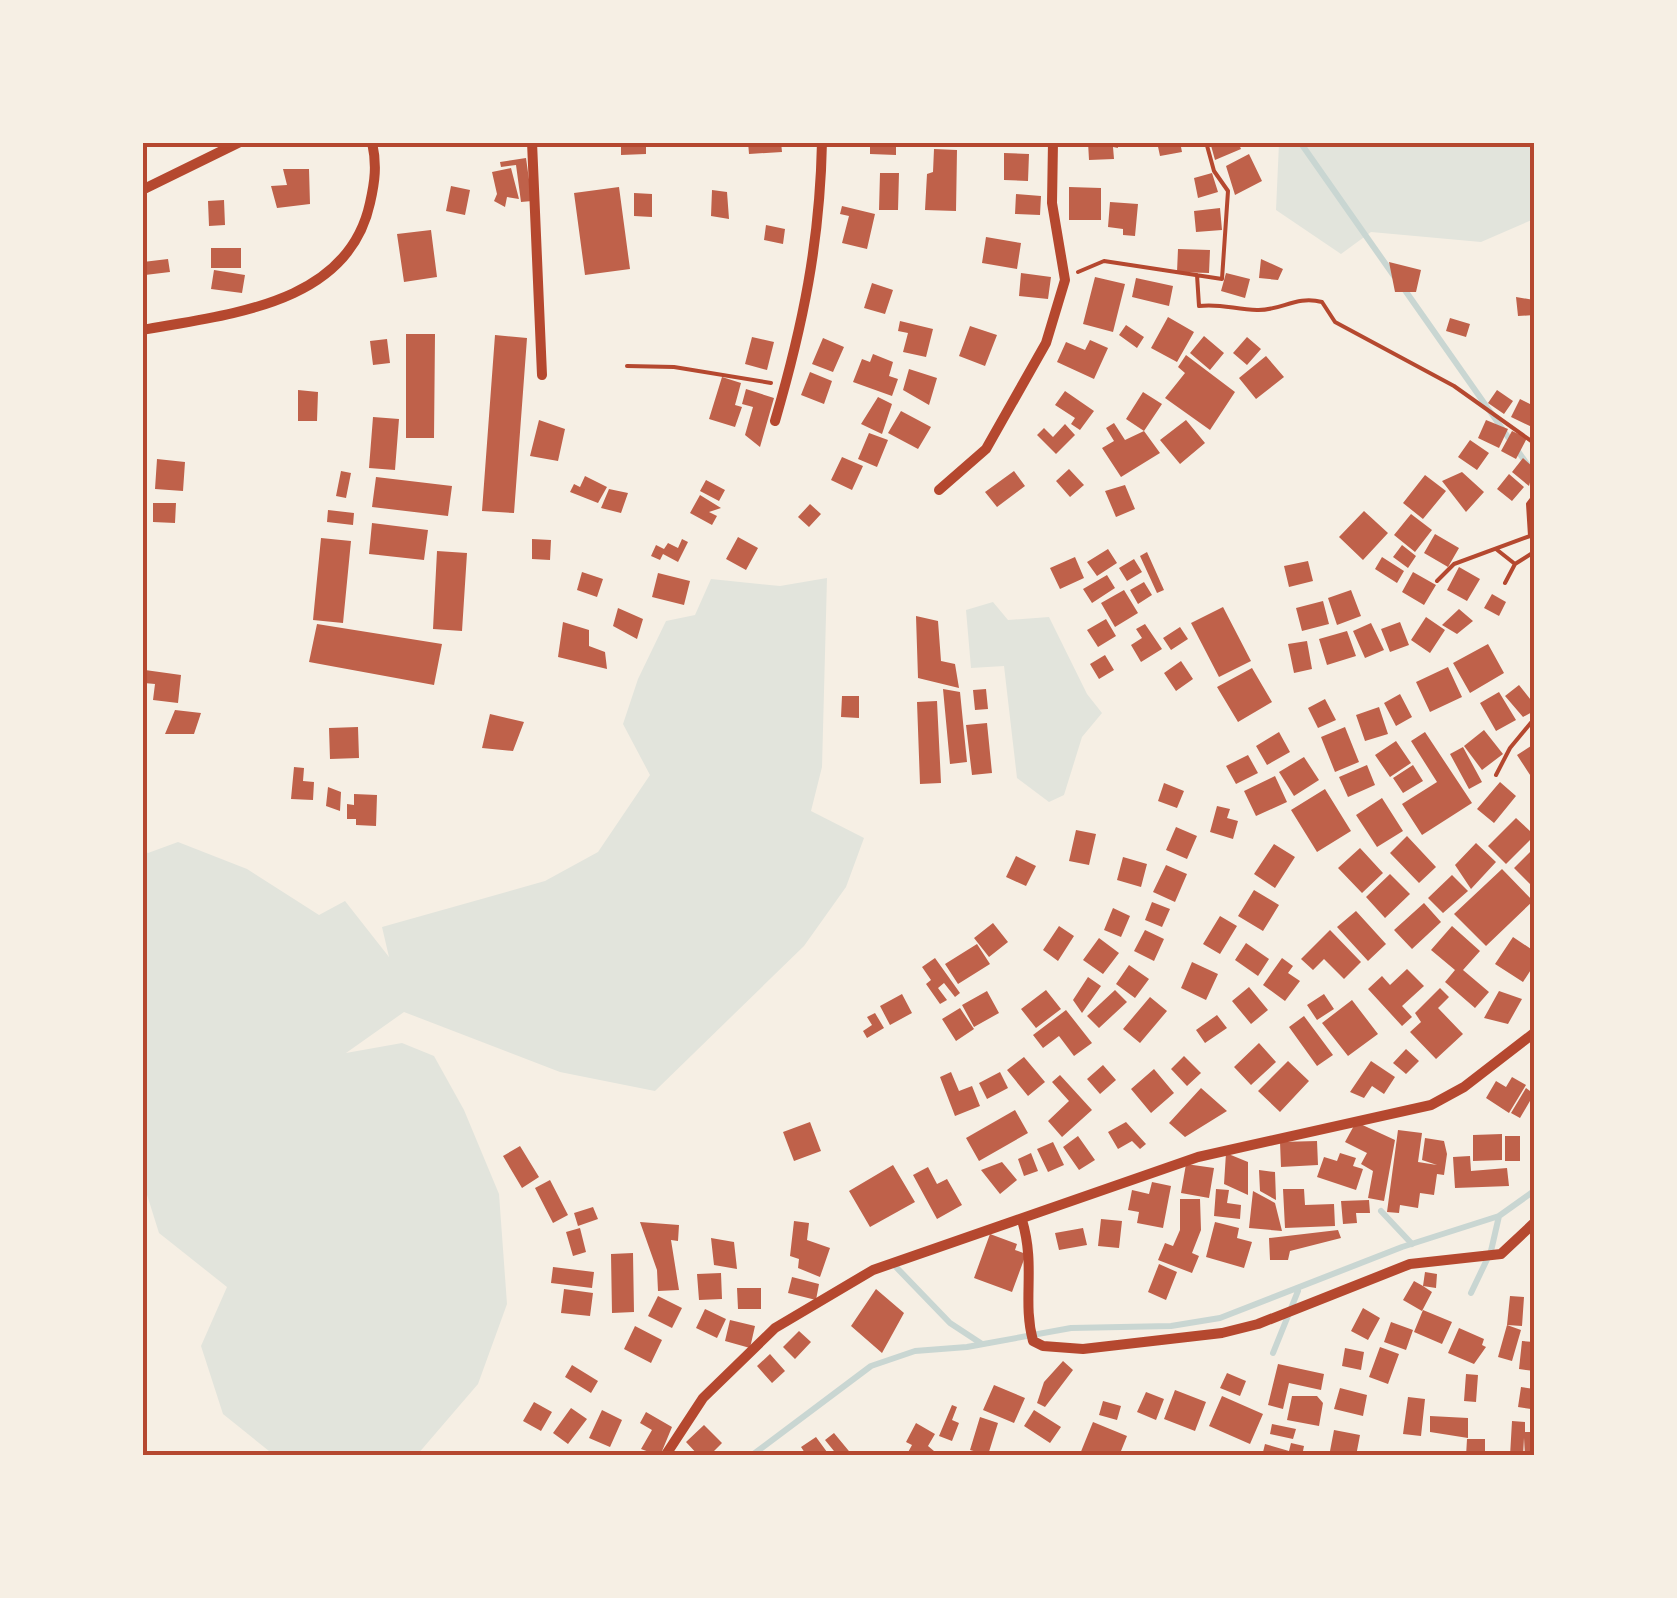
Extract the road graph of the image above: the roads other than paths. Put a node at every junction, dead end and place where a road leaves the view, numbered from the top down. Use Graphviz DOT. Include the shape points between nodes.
graph roads {
  1 [pos="240,142"];
  2 [pos="372,142"];
  3 [pos="532,142"];
  4 [pos="822,142"];
  5 [pos="1052,142"];
  6 [pos="142,190"];
  7 [pos="142,330"];
  8 [pos="542,375"];
  9 [pos="775,420"];
  10 [pos="939,490"];
  11 [pos="1534,1032"];
  12 [pos="1022,1220"];
  13 [pos="1534,1223"];
  14 [pos="665,1456"];
  1 -- 6 [label="street"];
  2 -- 7 [label="street" via="377,168 364,230 339,267 296,294"];
  3 -- 8 [label="street"];
  4 -- 9 [label="street" via="814,273"];
  5 -- 10 [label="street" via="1052,203 1065,280 1046,343 986,450"];
  11 -- 12 [label="street" via="1431,1105 1198,1158"];
  12 -- 13 [label="street" via="1032,1263 1033,1341 1084,1350 1163,1344 1258,1324 1410,1264 1501,1254"];
  12 -- 14 [label="street" via="873,1270 776,1328 703,1398"];
}
